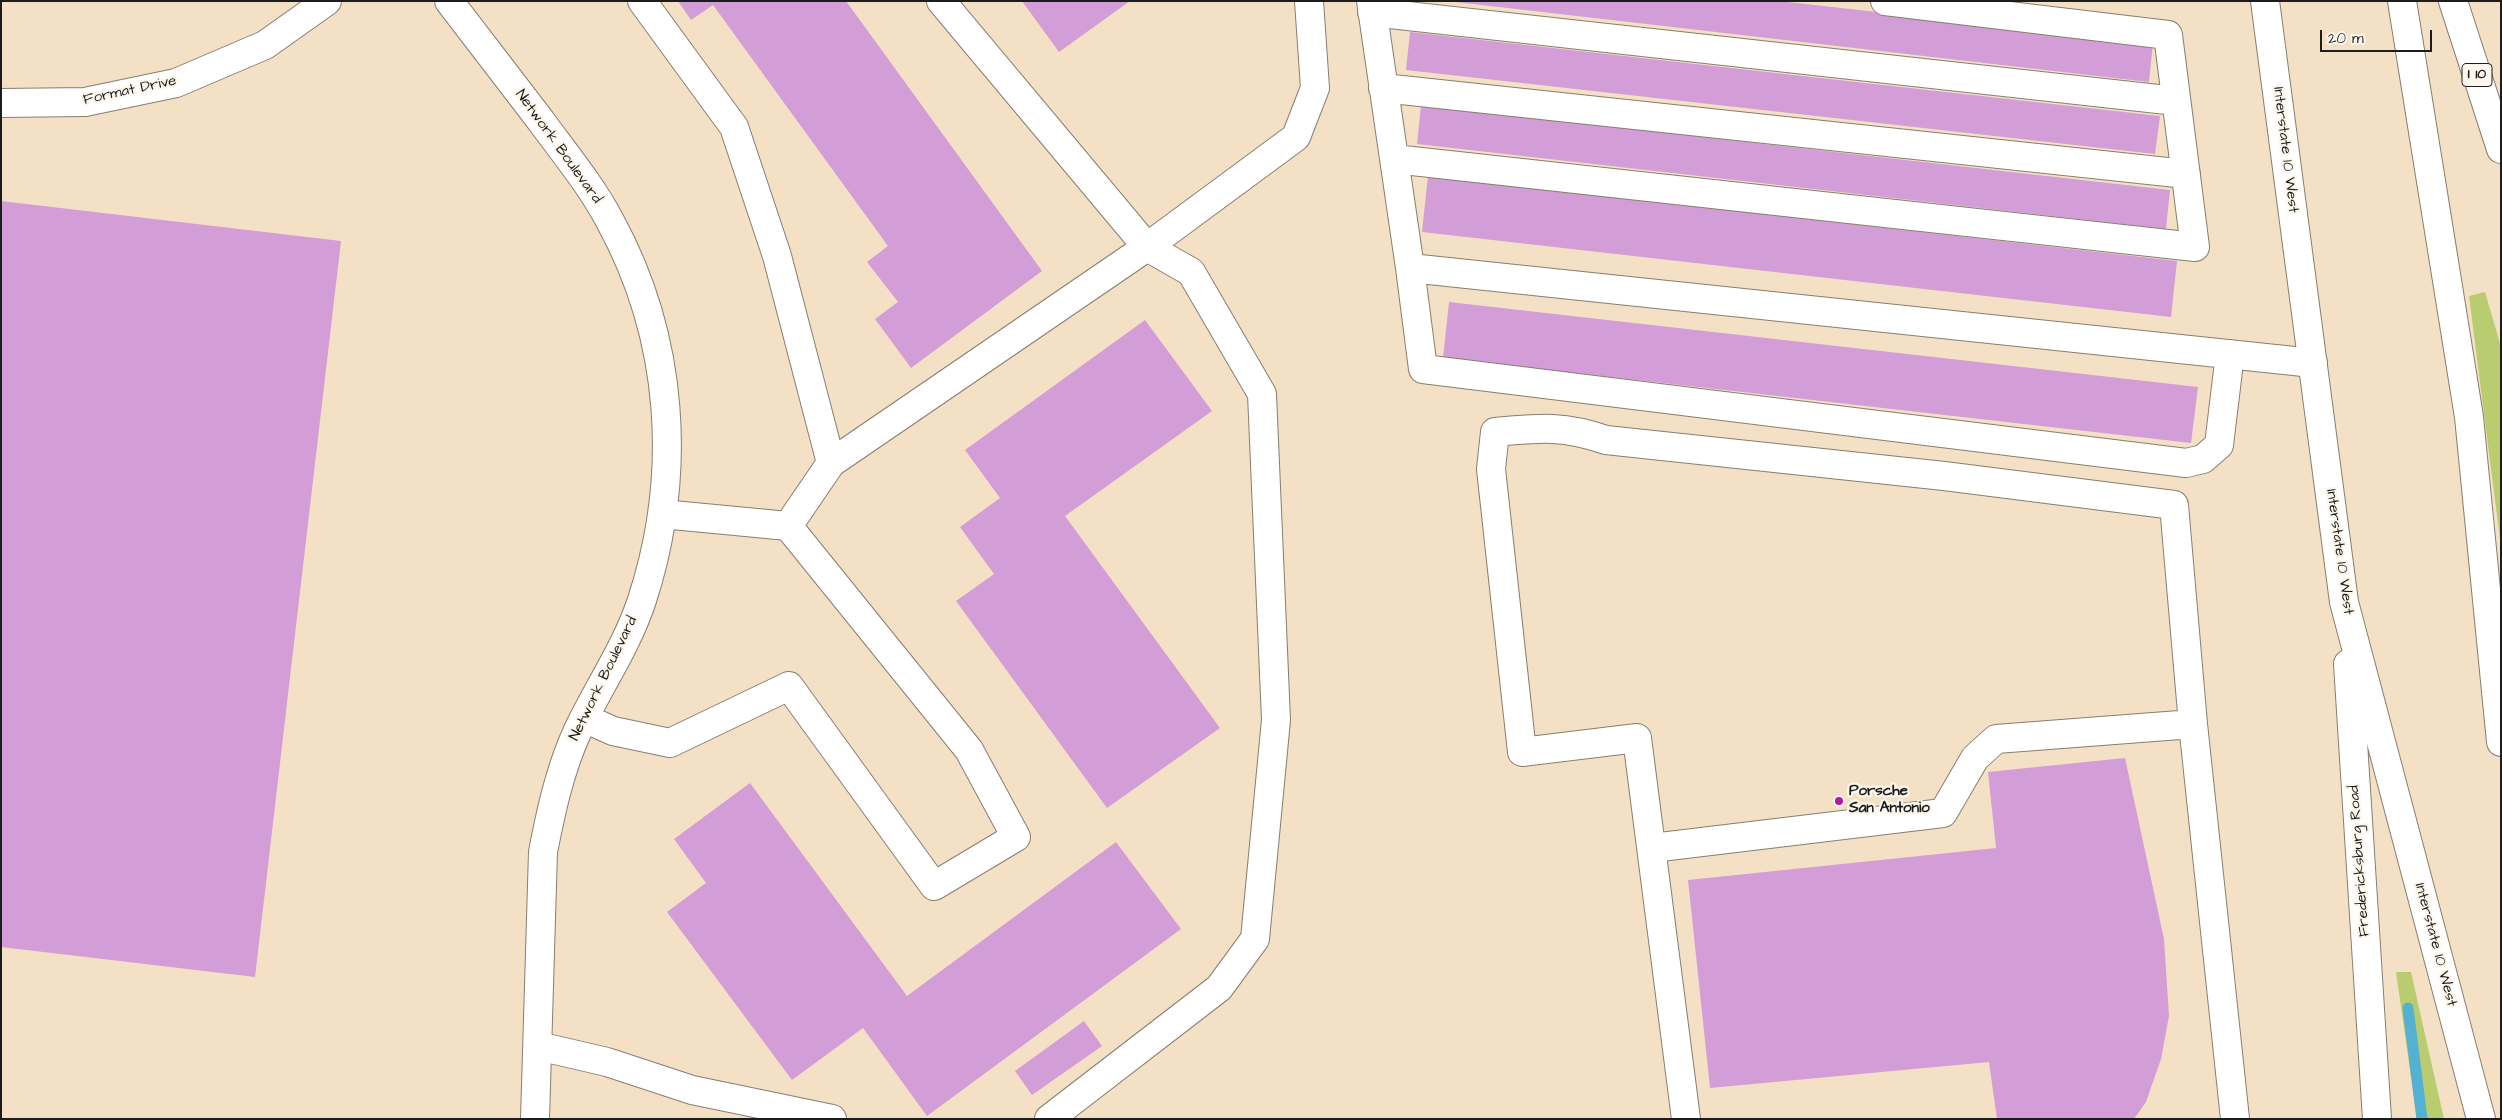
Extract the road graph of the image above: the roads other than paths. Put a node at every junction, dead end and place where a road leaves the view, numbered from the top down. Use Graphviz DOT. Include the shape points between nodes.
graph roads {
  1 [pos="327,1"];
  2 [pos="449,1"];
  3 [pos="642,1"];
  4 [pos="941,1"];
  5 [pos="1308,1"];
  6 [pos="1885,1"];
  7 [pos="2265,1"];
  8 [pos="2402,1"];
  9 [pos="2453,1"];
  10 [pos="1372,7"];
  11 [pos="1383,88"];
  12 [pos="2176,101"];
  13 [pos="1,103"];
  14 [pos="2501,149"];
  15 [pos="1394,159"];
  16 [pos="2186,174"];
  17 [pos="1147,247"];
  18 [pos="1410,268"];
  19 [pos="2230,354"];
  20 [pos="2313,363"];
  21 [pos="832,463"];
  22 [pos="662,514"];
  23 [pos="788,526"];
  24 [pos="2344,602"];
  25 [pos="584,718"];
  26 [pos="2193,724"];
  27 [pos="2501,742"];
  28 [pos="1652,848"];
  29 [pos="538,1046"];
  30 [pos="535,1119"];
  31 [pos="832,1119"];
  32 [pos="1049,1119"];
  33 [pos="1686,1119"];
  34 [pos="2235,1119"];
  35 [pos="2377,1119"];
  36 [pos="2481,1119"];
  1 -- 13 [label="main road, Format Drive" via="265,45 176,83 85,102"];
  2 -- 22 [label="main road, Network Boulevard" via="585,180 632,266 660,359 667,408 668,457"];
  3 -- 21 [label="main road" via="734,127 776,256"];
  4 -- 17 [label="main road"];
  5 -- 17 [label="main road" via="1315,88 1296,137"];
  6 -- 12 [label="main road" via="2168,35"];
  7 -- 20 [label="main road, Interstate 10 West"];
  8 -- 27 [label="main road" via="2469,416"];
  9 -- 14 [label="main road, I 10"];
  10 -- 11 [label="main road"];
  10 -- 12 [label="main road"];
  11 -- 15 [label="main road"];
  11 -- 16 [label="main road"];
  12 -- 16 [label="main road"];
  15 -- 16 [label="main road" via="2195,247"];
  15 -- 18 [label="main road"];
  17 -- 21 [label="main road"];
  17 -- 32 [label="main road" via="1191,272 1262,394 1276,720 1255,939 1219,988"];
  18 -- 19 [label="main road"];
  18 -- 19 [label="main road" via="1422,369 2186,463 2203,459 2220,445"];
  19 -- 20 [label="main road"];
  20 -- 24 [label="main road, Interstate 10 West"];
  21 -- 23 [label="main road"];
  22 -- 23 [label="main road"];
  22 -- 25 [label="main road, Network Boulevard" via="641,602 623,647"];
  23 -- 25 [label="main road" via="969,750 1016,837 934,886 789,686 670,743 613,731"];
  24 -- 35 [label="main road, Fredericksburg Road"];
  24 -- 36 [label="main road, Interstate 10 West"];
  25 -- 29 [label="main road, Network Boulevard" via="562,770 543,852"];
  26 -- 28 [label="main road" via="1996,739 1975,758 1943,813"];
  26 -- 28 [label="main road" via="2174,505 1944,476 1606,440 1578,430 1540,427 1495,432 1491,469 1522,752 1637,738"];
  26 -- 34 [label="main road"];
  28 -- 33 [label="main road"];
  29 -- 30 [label="main road, Network Boulevard"];
  29 -- 31 [label="main road" via="607,1062 692,1090"];
}
